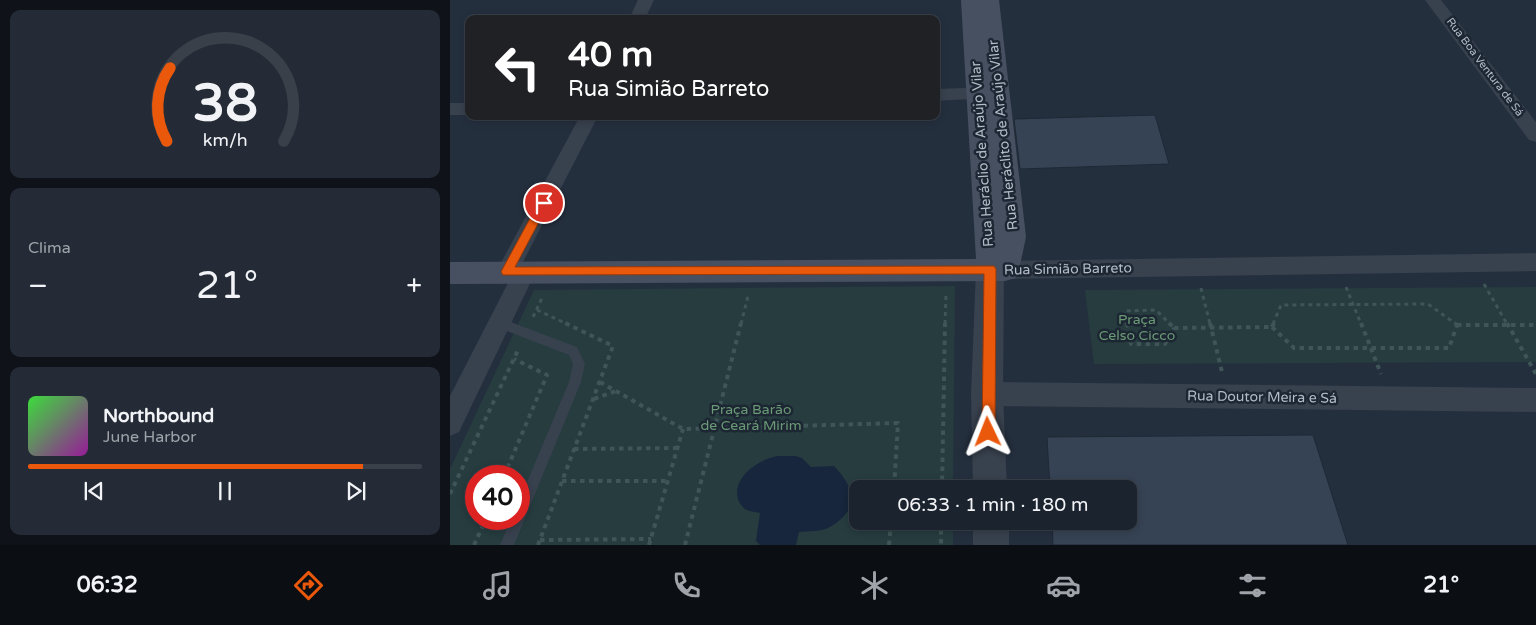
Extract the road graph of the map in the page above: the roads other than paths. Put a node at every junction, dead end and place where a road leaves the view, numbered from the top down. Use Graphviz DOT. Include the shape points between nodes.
graph roads {
  1 [pos="646,0"];
  2 [pos="971,0"];
  3 [pos="989,0"];
  4 [pos="1433,0"];
  5 [pos="639,15"];
  6 [pos="999,93"];
  7 [pos="976,94"];
  8 [pos="940,95"];
  9 [pos="465,108"];
  10 [pos="450,109"];
  11 [pos="1530,118"];
  12 [pos="587,120"];
  13 [pos="1536,135"];
  14 [pos="1536,262"];
  15 [pos="998,270"];
  16 [pos="516,272"];
  17 [pos="450,273"];
  18 [pos="500,323"];
  19 [pos="987,394"];
  20 [pos="1536,400"];
  21 [pos="450,423"];
  22 [pos="990,480"];
  23 [pos="530,489"];
  24 [pos="513,530"];
  25 [pos="991,530"];
  26 [pos="507,545"];
  27 [pos="991,545"];
  1 -- 5 [label="street"];
  2 -- 7 [label="main road, Rua Heráclio de Araújo Vilar"];
  3 -- 6 [label="main road, Rua Heráclito de Araújo Vilar"];
  4 -- 11 [label="street, Rua Boa Ventura de Sá"];
  6 -- 7 [label="street"];
  6 -- 15 [label="main road, Rua Heráclito de Araújo Vilar" via="1013,237"];
  7 -- 8 [label="street"];
  7 -- 15 [label="main road, Rua Heráclio de Araújo Vilar"];
  9 -- 10 [label="street"];
  11 -- 13 [label="street, Rua Boa Ventura de Sá"];
  12 -- 16 [label="street"];
  14 -- 15 [label="street, Rua Simião Barreto"];
  15 -- 16 [label="main road, Rua Simião Barreto"];
  15 -- 19 [label="street, Rua Heráclio de Araújo Vilar" via="989,308"];
  16 -- 17 [label="main road, Rua Simião Barreto"];
  16 -- 18 [label="street"];
  18 -- 21 [label="street"];
  18 -- 23 [label="lane" via="573,351 579,364 575,382"];
  19 -- 20 [label="street, Rua Doutor Meira e Sá"];
  19 -- 22 [label="street, Rua Heráclio de Araújo Vilar"];
  24 -- 26 [label="lane"];
  25 -- 27 [label="street"];
}
